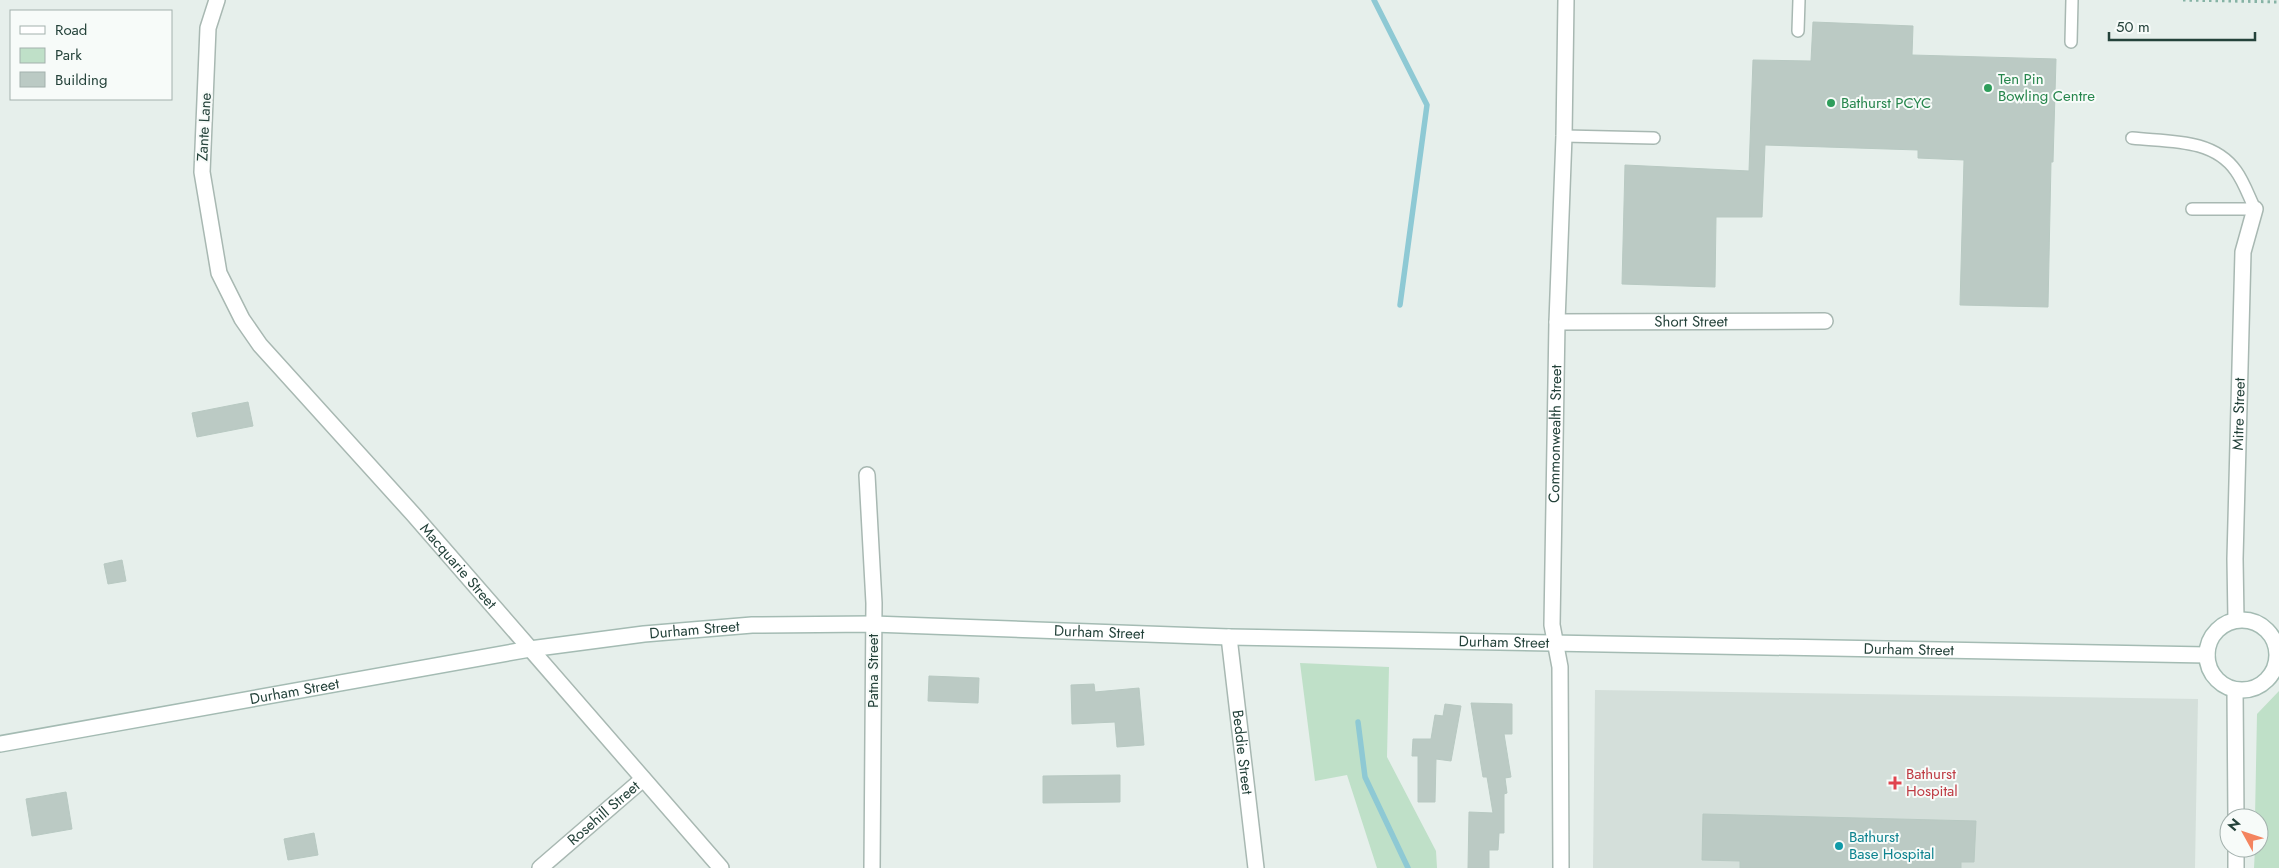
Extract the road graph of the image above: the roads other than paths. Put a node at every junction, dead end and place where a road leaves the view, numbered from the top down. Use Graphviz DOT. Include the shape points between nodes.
graph roads {
  1 [pos="217,0"];
  2 [pos="1566,0"];
  3 [pos="1799,0"];
  4 [pos="2072,0"];
  5 [pos="1798,31"];
  6 [pos="2071,42"];
  7 [pos="1564,136"];
  8 [pos="1654,138"];
  9 [pos="2132,138"];
  10 [pos="2192,209"];
  11 [pos="2255,209"];
  12 [pos="214,254"];
  13 [pos="1825,321"];
  14 [pos="1557,322"];
  15 [pos="867,475"];
  16 [pos="2236,620"];
  17 [pos="873,624"];
  18 [pos="1230,637"];
  19 [pos="1556,644"];
  20 [pos="530,649"];
  21 [pos="2207,655"];
  22 [pos="2278,657"];
  23 [pos="2236,690"];
  24 [pos="0,744"];
  25 [pos="643,779"];
  26 [pos="2236,808"];
  27 [pos="540,868"];
  28 [pos="721,868"];
  29 [pos="872,868"];
  30 [pos="1256,868"];
  31 [pos="1561,868"];
  1 -- 12 [label="street, Zante Lane" via="208,28 202,172"];
  2 -- 7 [label="street, Commonwealth Street"];
  3 -- 5 [label="lane"];
  4 -- 6 [label="lane"];
  7 -- 8 [label="lane"];
  7 -- 14 [label="street, Commonwealth Street"];
  9 -- 11 [label="lane" via="2205,146 2225,158 2237,171"];
  10 -- 11 [label="lane"];
  11 -- 16 [label="street, Mitre Street" via="2243,252"];
  12 -- 20 [label="street, Macquarie Street" via="228,293 260,345"];
  13 -- 14 [label="street, Short Street"];
  14 -- 19 [label="street, Commonwealth Street" via="1552,625"];
  15 -- 17 [label="street, Patna Street"];
  16 -- 21 [label="street" via="2218,628 2208,645"];
  16 -- 22 [label="street" via="2247,620 2266,628"];
  17 -- 18 [label="street, Durham Street"];
  17 -- 20 [label="street, Durham Street" via="752,626 644,634"];
  17 -- 29 [label="street, Patna Street"];
  18 -- 19 [label="street, Durham Street"];
  18 -- 30 [label="street, Beddie Street"];
  19 -- 21 [label="street, Durham Street"];
  19 -- 31 [label="street, Commonwealth Street" via="1560,667"];
  20 -- 24 [label="street, Durham Street"];
  20 -- 25 [label="street, Macquarie Street"];
  21 -- 23 [label="street" via="2212,674"];
  22 -- 23 [label="street" via="2271,675 2264,682 2255,688"];
  23 -- 26 [label="street"];
  25 -- 27 [label="street, Rosehill Street"];
  25 -- 28 [label="street, Macquarie Street"];
}
